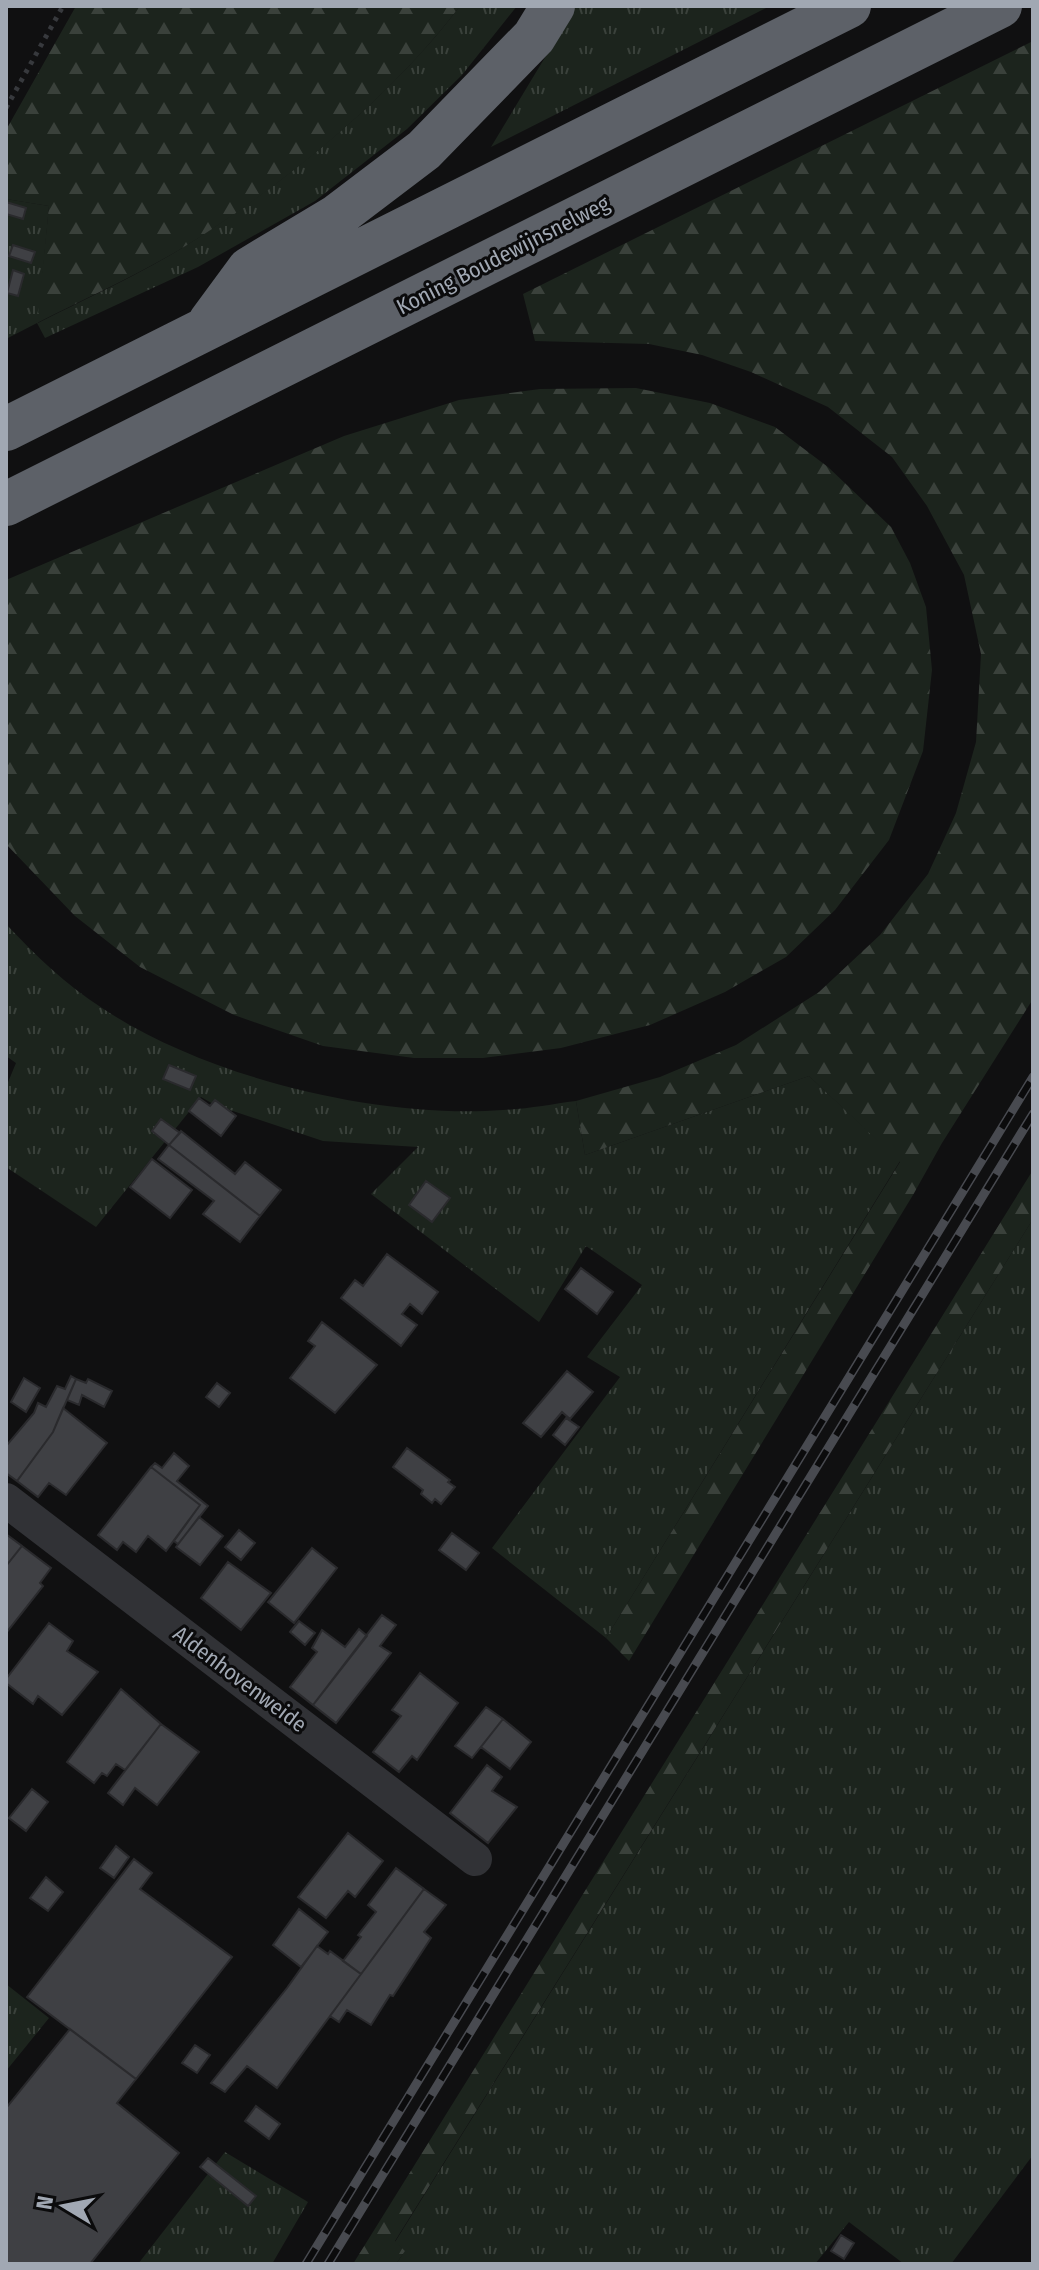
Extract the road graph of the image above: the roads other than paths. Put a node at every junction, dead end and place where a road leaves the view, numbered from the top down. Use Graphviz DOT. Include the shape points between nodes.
graph roads {
  1 [pos="553,6"];
  2 [pos="849,6"];
  3 [pos="1000,6"];
  4 [pos="207,328"];
  5 [pos="6,429"];
  6 [pos="6,504"];
  7 [pos="6,1500"];
  8 [pos="475,1859"];
  1 -- 4 [label="highway" via="534,37 424,150 337,216 249,269"];
  2 -- 4 [label="highway"];
  3 -- 6 [label="highway, Koning Boudewijnsnelweg"];
  4 -- 5 [label="highway"];
  7 -- 8 [label="street, Aldenhovenweide"];
}
